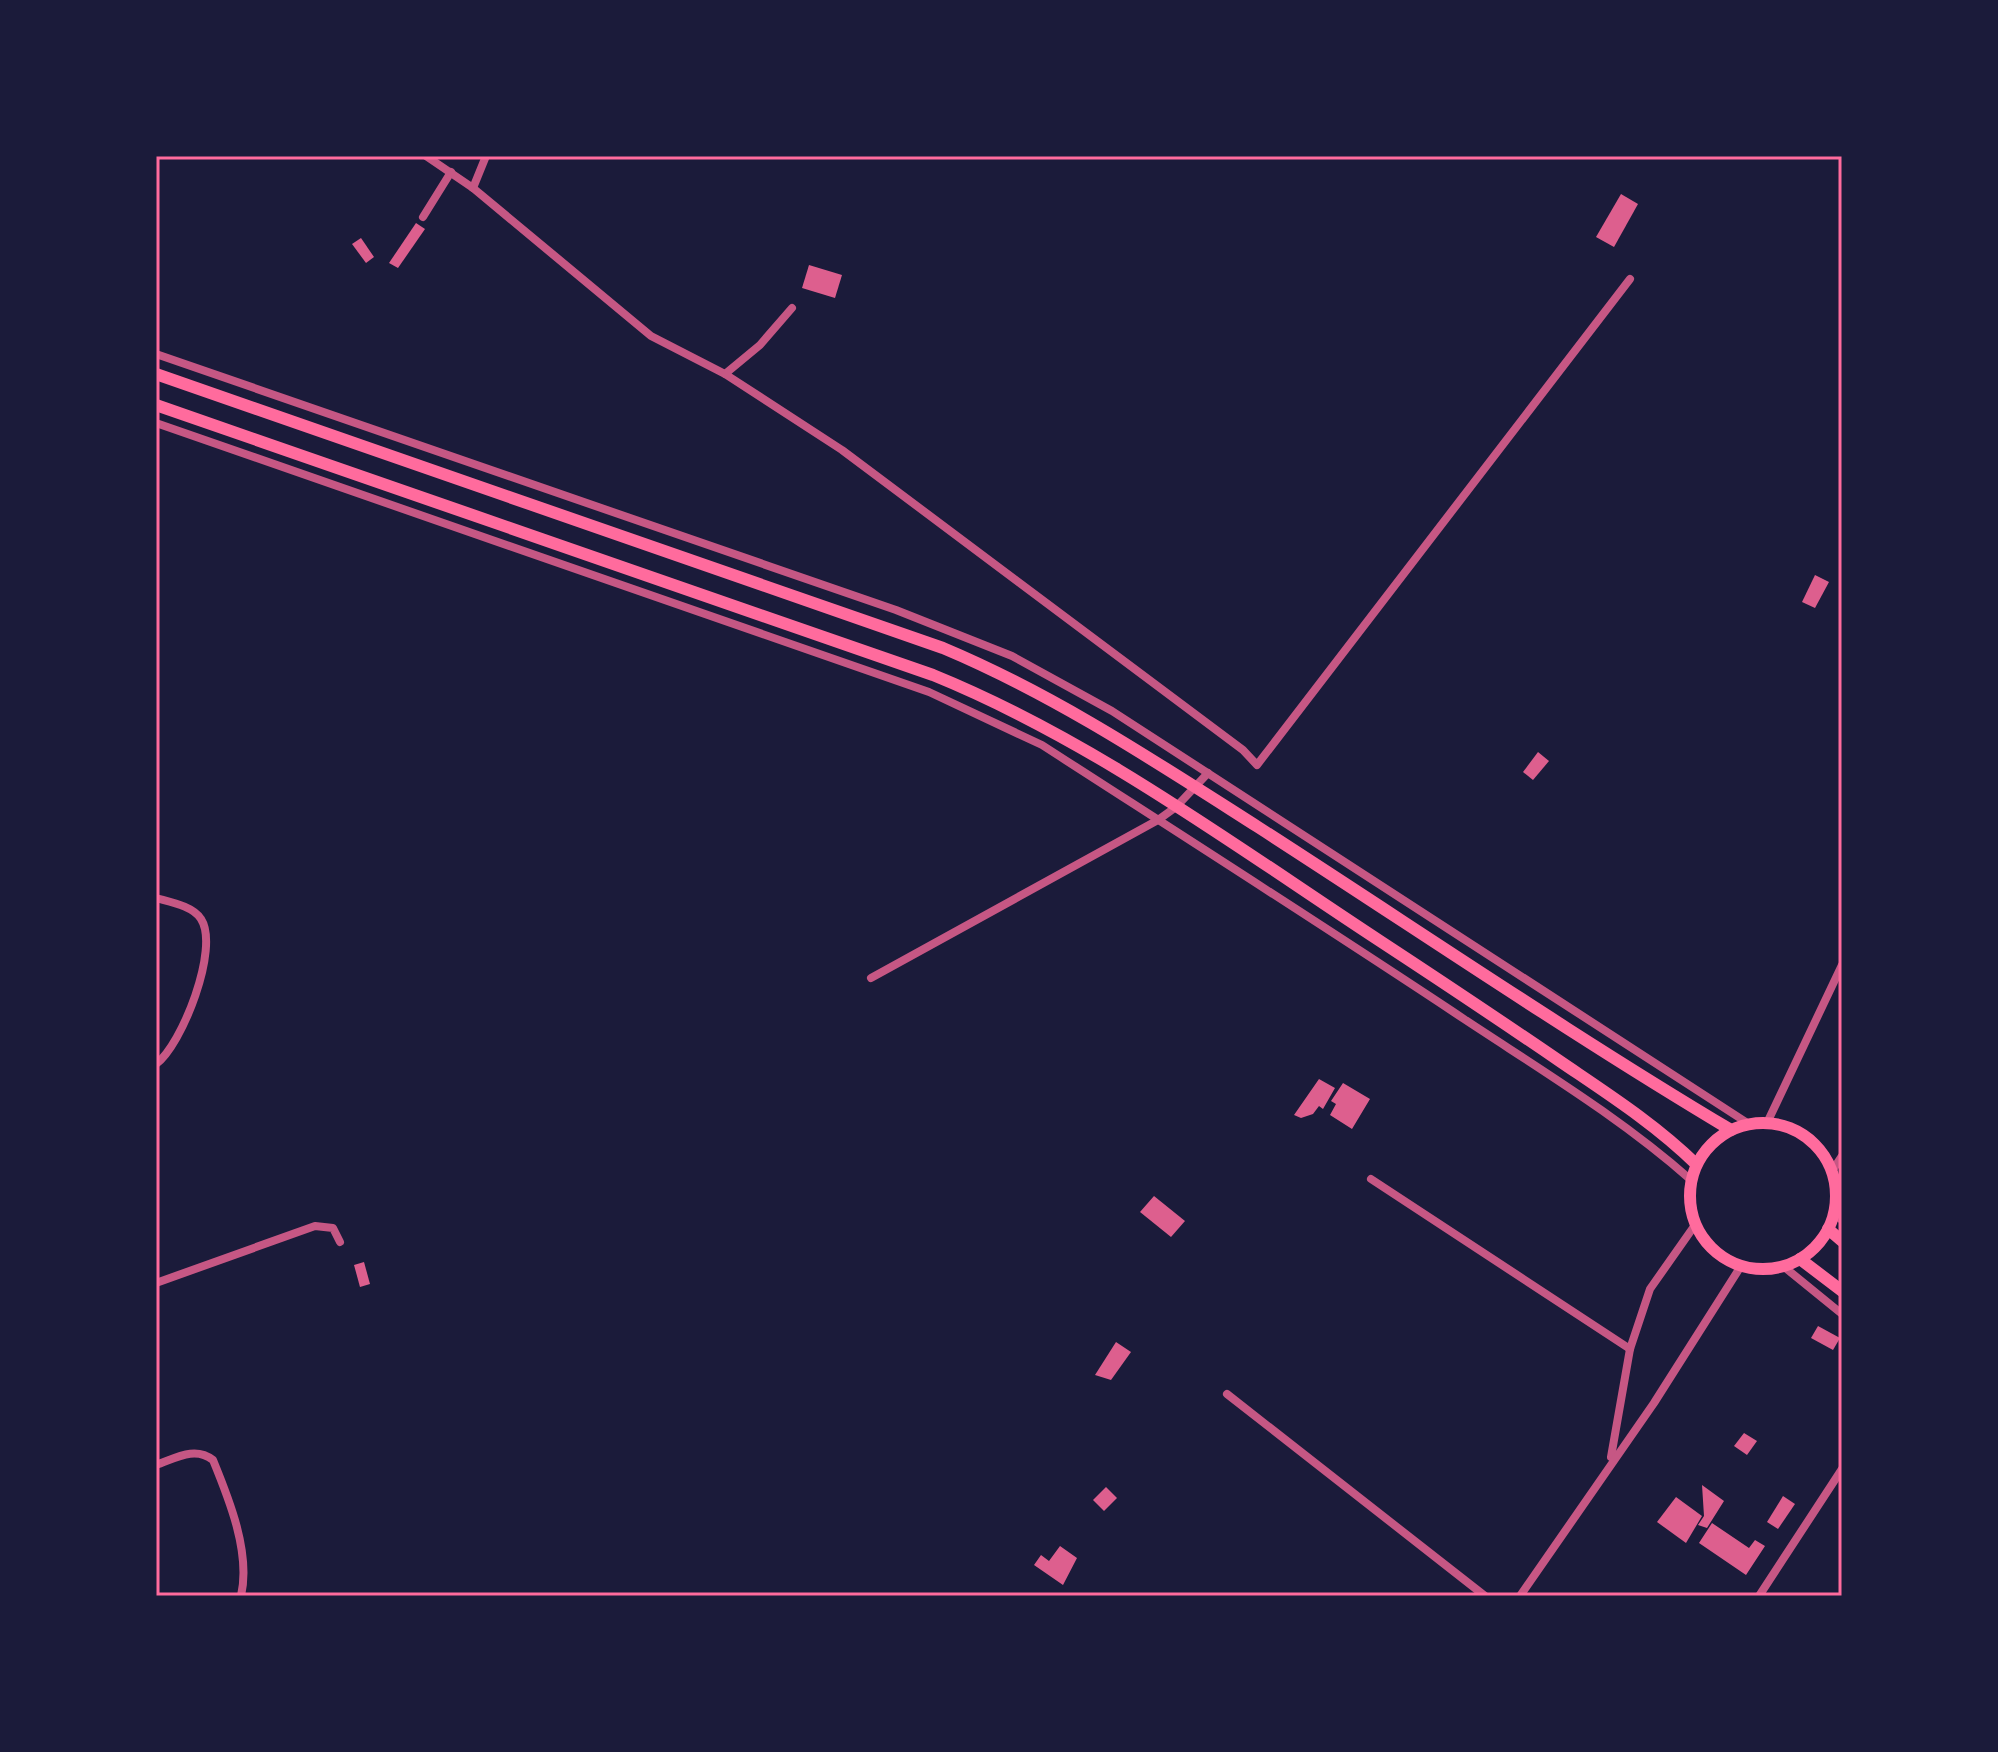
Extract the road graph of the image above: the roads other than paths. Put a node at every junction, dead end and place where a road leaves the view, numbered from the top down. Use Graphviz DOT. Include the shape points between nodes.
graph roads {
  1 [pos="426,156"];
  2 [pos="486,156"];
  3 [pos="451,172"];
  4 [pos="473,188"];
  5 [pos="423,217"];
  6 [pos="1630,279"];
  7 [pos="792,308"];
  8 [pos="156,354"];
  9 [pos="156,374"];
  10 [pos="725,374"];
  11 [pos="156,405"];
  12 [pos="156,423"];
  13 [pos="1208,773"];
  14 [pos="1196,787"];
  15 [pos="1176,807"];
  16 [pos="1158,820"];
  17 [pos="156,898"];
  18 [pos="1842,965"];
  19 [pos="871,978"];
  20 [pos="156,1064"];
  21 [pos="1767,1123"];
  22 [pos="1749,1124"];
  23 [pos="1731,1130"];
  24 [pos="1842,1156"];
  25 [pos="1696,1164"];
  26 [pos="1832,1171"];
  27 [pos="1371,1179"];
  28 [pos="1691,1180"];
  29 [pos="1839,1197"];
  30 [pos="1838,1217"];
  31 [pos="1695,1225"];
  32 [pos="1828,1229"];
  33 [pos="1842,1241"];
  34 [pos="340,1242"];
  35 [pos="1800,1259"];
  36 [pos="1741,1266"];
  37 [pos="1783,1266"];
  38 [pos="156,1283"];
  39 [pos="1842,1291"];
  40 [pos="1842,1314"];
  41 [pos="1630,1349"];
  42 [pos="1227,1394"];
  43 [pos="1610,1462"];
  44 [pos="156,1465"];
  45 [pos="1842,1469"];
  46 [pos="241,1596"];
  47 [pos="1485,1596"];
  48 [pos="1520,1596"];
  49 [pos="1759,1596"];
  1 -- 3 [label="street"];
  2 -- 4 [label="street"];
  3 -- 4 [label="street"];
  3 -- 5 [label="street"];
  4 -- 10 [label="street" via="651,336"];
  6 -- 10 [label="street" via="1257,765 842,450"];
  7 -- 10 [label="street"];
  8 -- 13 [label="street" via="959,634 1066,683"];
  9 -- 14 [label="main road" via="943,648 1057,701"];
  11 -- 15 [label="main road" via="933,675 1039,722"];
  12 -- 16 [label="street" via="929,692 1042,745"];
  13 -- 14 [label="street"];
  13 -- 22 [label="street"];
  14 -- 15 [label="street"];
  14 -- 23 [label="main road"];
  15 -- 16 [label="street"];
  15 -- 25 [label="main road" via="1647,1121"];
  16 -- 19 [label="street"];
  16 -- 28 [label="street" via="1600,1110"];
  17 -- 20 [label="street" via="191,910 201,919 207,943 183,1028"];
  18 -- 21 [label="street"];
  21 -- 22 [label="main road"];
  21 -- 26 [label="main road" via="1807,1137"];
  22 -- 23 [label="main road"];
  23 -- 25 [label="main road"];
  24 -- 26 [label="street"];
  25 -- 28 [label="main road"];
  26 -- 29 [label="main road"];
  27 -- 41 [label="street"];
  28 -- 31 [label="main road"];
  29 -- 30 [label="main road"];
  30 -- 32 [label="main road"];
  31 -- 36 [label="main road" via="1719,1254"];
  31 -- 41 [label="street" via="1650,1289"];
  32 -- 33 [label="main road"];
  32 -- 35 [label="main road"];
  34 -- 38 [label="street" via="333,1228 315,1226"];
  35 -- 37 [label="main road"];
  35 -- 39 [label="main road"];
  36 -- 37 [label="main road"];
  36 -- 43 [label="street"];
  37 -- 40 [label="street"];
  41 -- 43 [label="street"];
  42 -- 47 [label="street"];
  43 -- 48 [label="street"];
  44 -- 46 [label="street" via="193,1452 213,1460 237,1535"];
  45 -- 49 [label="street"];
}
